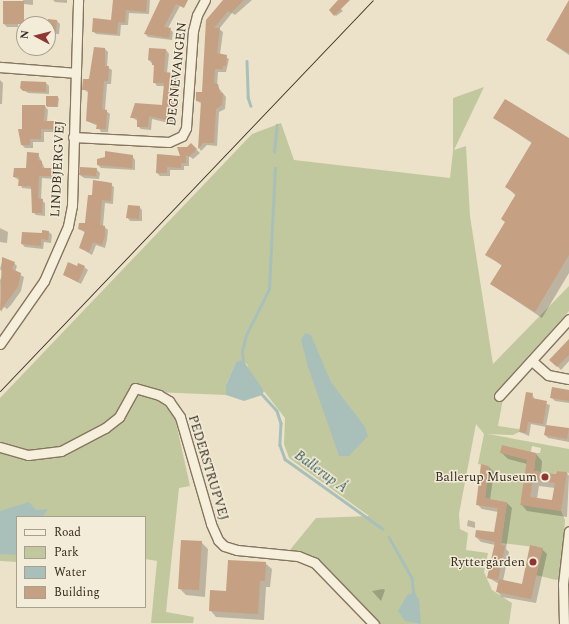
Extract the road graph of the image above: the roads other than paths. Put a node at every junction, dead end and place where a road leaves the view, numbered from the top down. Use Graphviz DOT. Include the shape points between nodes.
graph roads {
  1 [pos="78,0"];
  2 [pos="205,0"];
  3 [pos="0,67"];
  4 [pos="76,73"];
  5 [pos="72,137"];
  6 [pos="569,319"];
  7 [pos="0,327"];
  8 [pos="9,331"];
  9 [pos="0,344"];
  10 [pos="532,361"];
  11 [pos="569,379"];
  12 [pos="499,396"];
  13 [pos="0,446"];
  14 [pos="569,531"];
  15 [pos="374,624"];
  16 [pos="564,624"];
  1 -- 4 [label="street, LINDBJERGVEJ"];
  2 -- 5 [label="street, DEGNEVANGEN" via="193,30 186,128 182,136 169,142"];
  3 -- 4 [label="street"];
  4 -- 5 [label="street, LINDBJERGVEJ"];
  5 -- 8 [label="street, LINDBJERGVEJ" via="72,204 68,226 44,282"];
  6 -- 10 [label="street"];
  7 -- 8 [label="street"];
  8 -- 9 [label="street, LINDBJERGVEJ"];
  10 -- 11 [label="street" via="548,375"];
  10 -- 12 [label="street"];
  13 -- 15 [label="street, PEDERSTRUPVEJ" via="28,455 61,451 105,428 119,417 135,388 169,402 180,416 211,524 224,546 237,550 298,556 315,564"];
  14 -- 16 [label="street" via="563,584"];
}
